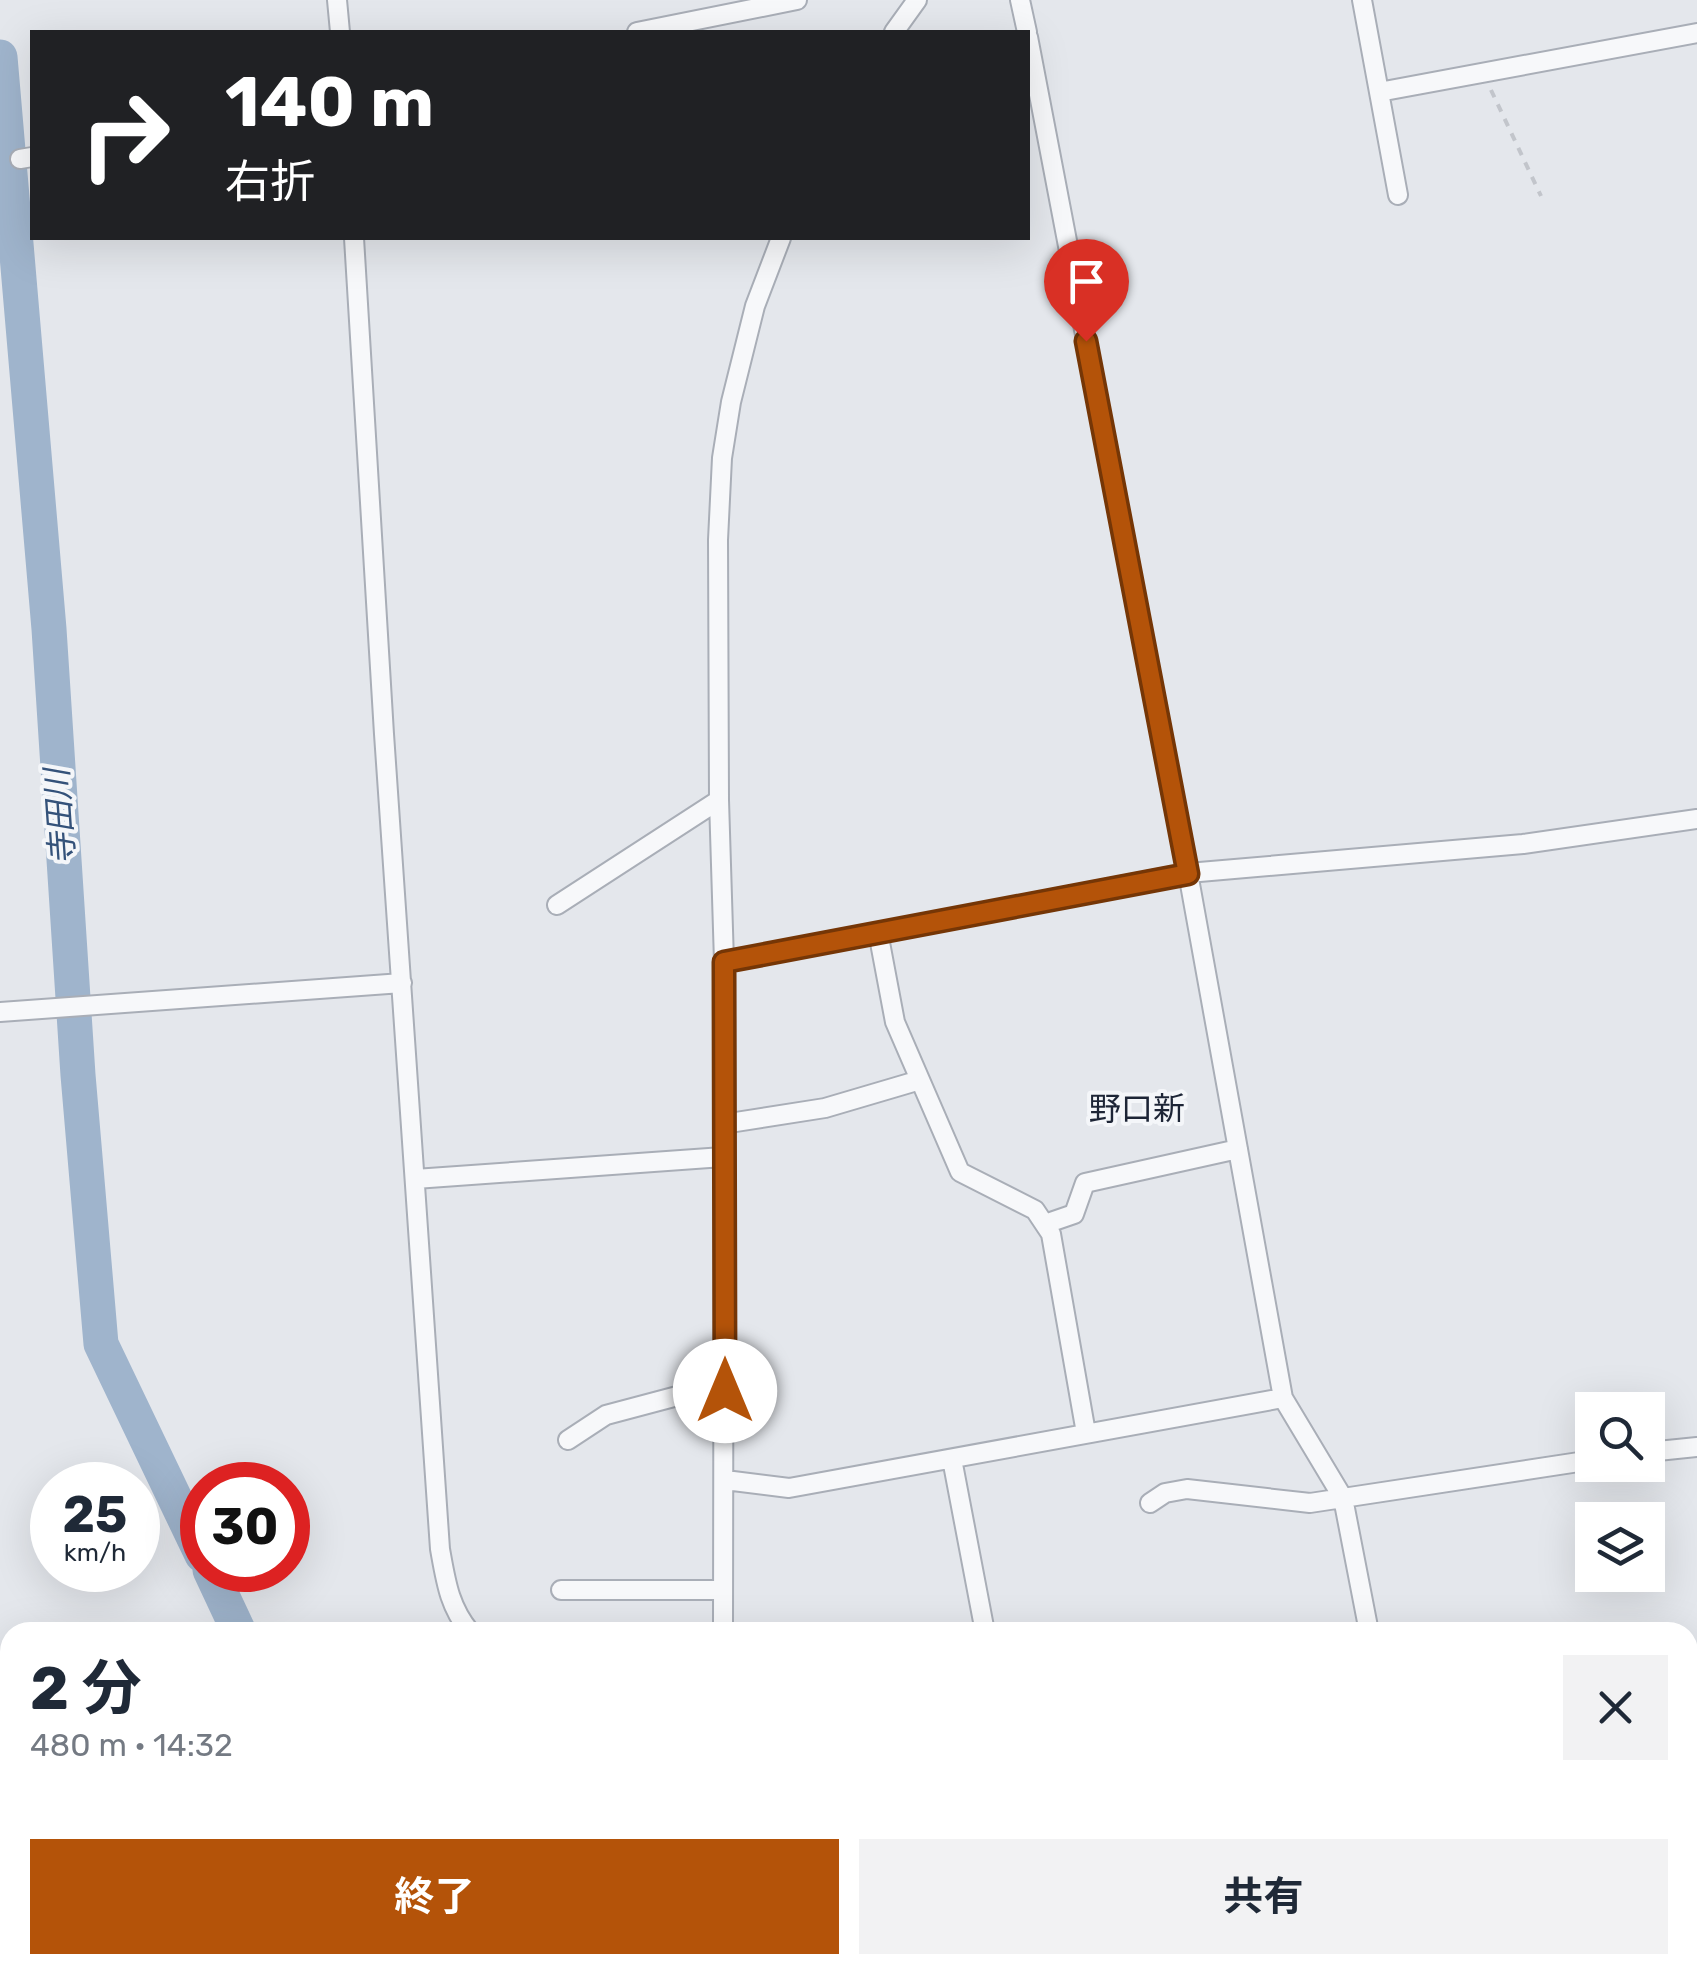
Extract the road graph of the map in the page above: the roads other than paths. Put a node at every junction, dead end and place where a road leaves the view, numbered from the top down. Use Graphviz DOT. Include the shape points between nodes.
graph roads {
  1 [pos="338,0"];
  2 [pos="797,0"];
  3 [pos="917,0"];
  4 [pos="1020,0"];
  5 [pos="1362,0"];
  6 [pos="340,30"];
  7 [pos="647,30"];
  8 [pos="895,30"];
  9 [pos="1026,30"];
  10 [pos="1697,33"];
  11 [pos="1030,51"];
  12 [pos="1379,92"];
  13 [pos="1398,195"];
  14 [pos="354,240"];
  15 [pos="780,240"];
  16 [pos="719,800"];
  17 [pos="1697,820"];
  18 [pos="1188,874"];
  19 [pos="557,905"];
  20 [pos="878,932"];
  21 [pos="724,962"];
  22 [pos="402,983"];
  23 [pos="0,1012"];
  24 [pos="920,1080"];
  25 [pos="724,1124"];
  26 [pos="1238,1149"];
  27 [pos="724,1157"];
  28 [pos="415,1178"];
  29 [pos="1045,1224"];
  30 [pos="725,1391"];
  31 [pos="1283,1398"];
  32 [pos="1086,1432"];
  33 [pos="568,1440"];
  34 [pos="1697,1447"];
  35 [pos="1665,1450"];
  36 [pos="952,1459"];
  37 [pos="1575,1463"];
  38 [pos="725,1480"];
  39 [pos="1343,1498"];
  40 [pos="1150,1503"];
  41 [pos="561,1590"];
  42 [pos="723,1590"];
  43 [pos="462,1622"];
  44 [pos="723,1622"];
  45 [pos="983,1622"];
  46 [pos="1367,1622"];
  1 -- 6 [label="street"];
  2 -- 7 [label="street"];
  3 -- 8 [label="street"];
  4 -- 9 [label="street"];
  5 -- 12 [label="street"];
  10 -- 12 [label="street"];
  11 -- 18 [label="street"];
  12 -- 13 [label="street"];
  14 -- 22 [label="street"];
  15 -- 16 [label="street" via="755,306 722,458"];
  16 -- 19 [label="street"];
  16 -- 21 [label="street"];
  17 -- 18 [label="street" via="1523,844"];
  18 -- 20 [label="street"];
  18 -- 26 [label="street"];
  20 -- 21 [label="street"];
  20 -- 24 [label="street" via="895,1022"];
  21 -- 25 [label="street"];
  22 -- 23 [label="street"];
  22 -- 28 [label="street"];
  24 -- 25 [label="street" via="825,1108"];
  24 -- 29 [label="street" via="960,1172 1036,1210"];
  25 -- 27 [label="street"];
  26 -- 29 [label="street" via="1085,1183 1074,1214"];
  26 -- 31 [label="street"];
  27 -- 28 [label="street"];
  27 -- 30 [label="street"];
  28 -- 43 [label="street" via="440,1549 448,1594"];
  29 -- 32 [label="street"];
  30 -- 33 [label="street" via="606,1415"];
  30 -- 38 [label="street"];
  31 -- 32 [label="street"];
  31 -- 39 [label="street"];
  32 -- 36 [label="street"];
  34 -- 35 [label="street"];
  36 -- 38 [label="street" via="789,1488"];
  36 -- 45 [label="street"];
  37 -- 39 [label="street"];
  38 -- 42 [label="street"];
  39 -- 40 [label="street" via="1310,1503 1187,1489"];
  39 -- 46 [label="street"];
  41 -- 42 [label="street"];
  42 -- 44 [label="street"];
}
